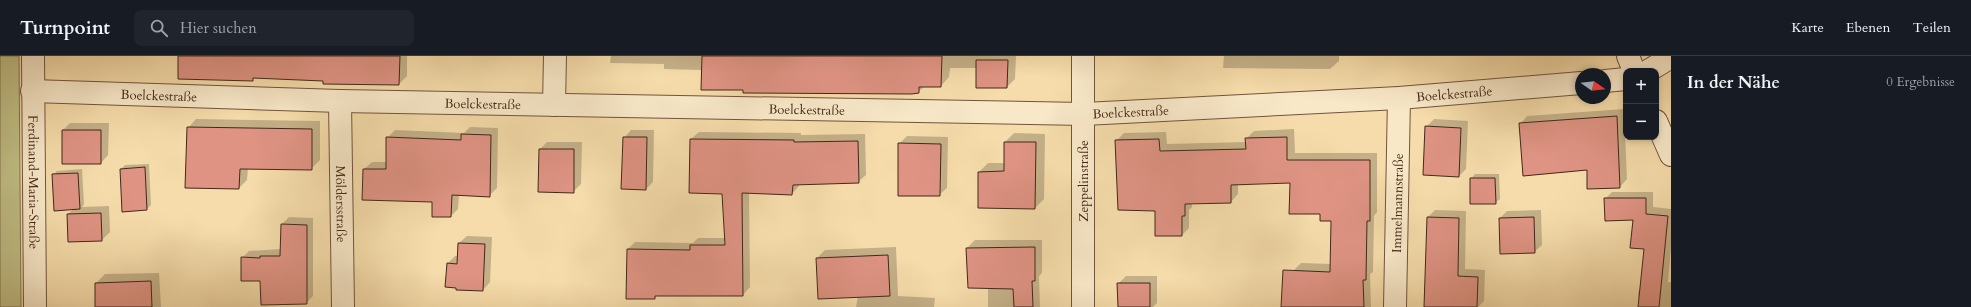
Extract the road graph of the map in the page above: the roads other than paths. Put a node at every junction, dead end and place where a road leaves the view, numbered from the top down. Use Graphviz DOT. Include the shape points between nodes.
graph roads {
  1 [pos="33,56"];
  2 [pos="555,56"];
  3 [pos="1083,56"];
  4 [pos="1628,56"];
  5 [pos="1671,57"];
  6 [pos="1633,68"];
  7 [pos="1653,68"];
  8 [pos="1623,79"];
  9 [pos="1611,80"];
  10 [pos="1575,83"];
  11 [pos="32,91"];
  12 [pos="1399,98"];
  13 [pos="340,101"];
  14 [pos="554,105"];
  15 [pos="1084,114"];
  16 [pos="1659,128"];
  17 [pos="1671,155"];
  18 [pos="35,307"];
  19 [pos="343,307"];
  20 [pos="1082,307"];
  21 [pos="1395,307"];
  1 -- 11 [label="street, Ferdinand-Maria-Straße"];
  2 -- 14 [label="street"];
  3 -- 15 [label="street, Zeppelinstraße"];
  4 -- 6 [label="street"];
  5 -- 7 [label="street"];
  8 -- 9 [label="street"];
  10 -- 12 [label="street, Boelckestraße"];
  11 -- 13 [label="street, Boelckestraße"];
  11 -- 18 [label="street, Ferdinand-Maria-Straße"];
  12 -- 15 [label="street, Boelckestraße"];
  12 -- 21 [label="street, Immelmannstraße"];
  13 -- 14 [label="street, Boelckestraße"];
  13 -- 19 [label="street, Möldersstraße"];
  14 -- 15 [label="street, Boelckestraße"];
  15 -- 20 [label="street, Zeppelinstraße"];
  16 -- 17 [label="street"];
}
